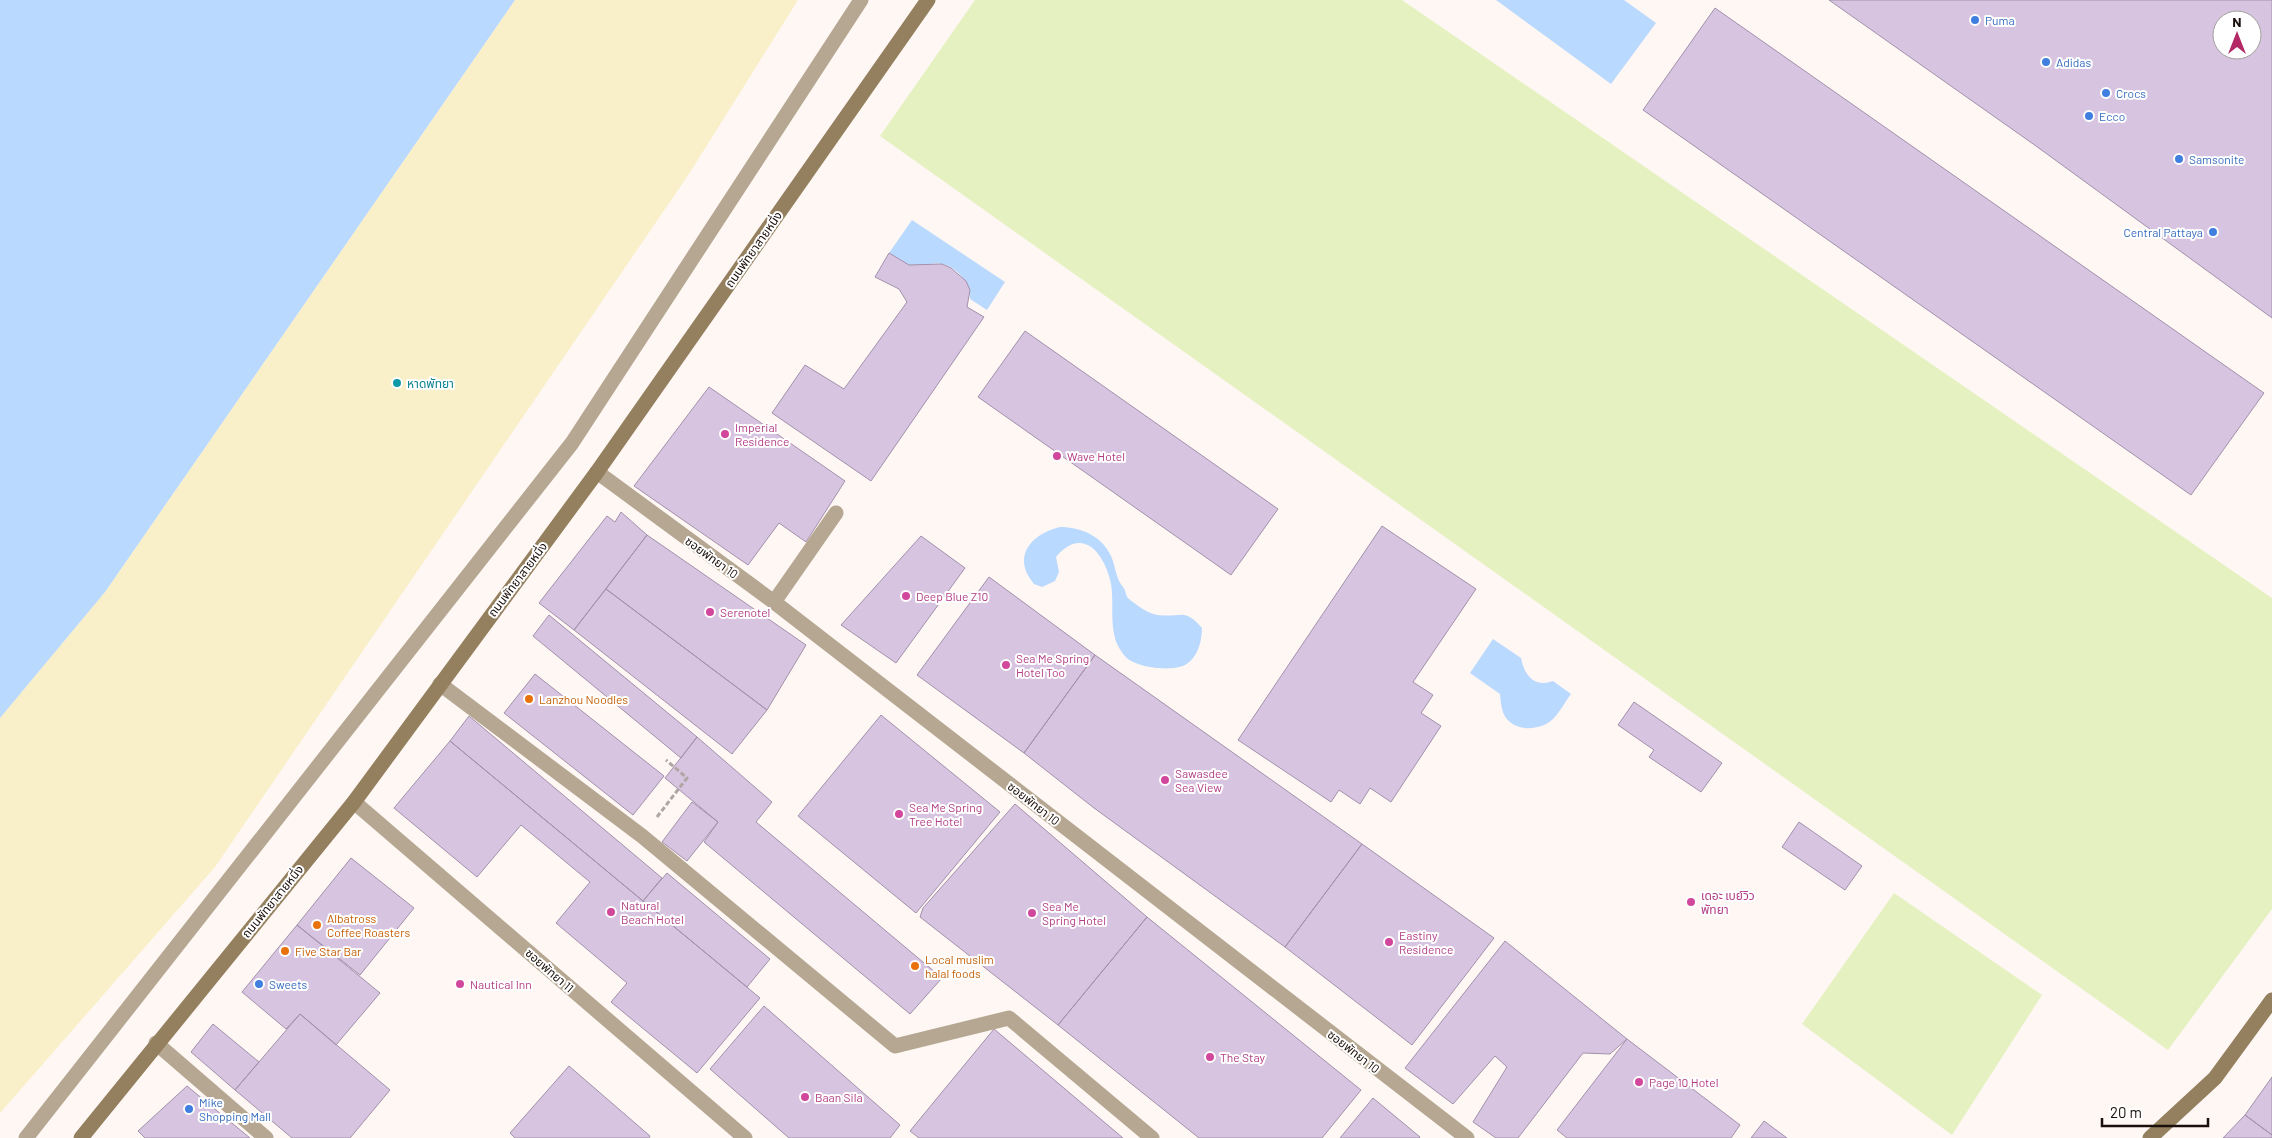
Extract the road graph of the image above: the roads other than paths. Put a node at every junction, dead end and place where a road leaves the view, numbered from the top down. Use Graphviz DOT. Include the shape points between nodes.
graph roads {
  1 [pos="861,0"];
  2 [pos="928,0"];
  3 [pos="597,472"];
  4 [pos="836,513"];
  5 [pos="774,602"];
  6 [pos="440,684"];
  7 [pos="354,802"];
  8 [pos="2272,1000"];
  9 [pos="156,1043"];
  10 [pos="26,1138"];
  11 [pos="80,1138"];
  12 [pos="266,1138"];
  13 [pos="745,1138"];
  14 [pos="1152,1138"];
  15 [pos="1467,1138"];
  16 [pos="2150,1138"];
  1 -- 10 [label="street" via="572,443"];
  2 -- 3 [label="main road, ถนนพัทยาสายหนึ่ง"];
  3 -- 5 [label="street, ซอยพัทยา 10"];
  3 -- 6 [label="main road, ถนนพัทยาสายหนึ่ง"];
  4 -- 5 [label="street"];
  5 -- 15 [label="street, ซอยพัทยา 10"];
  6 -- 7 [label="main road, ถนนพัทยาสายหนึ่ง"];
  6 -- 14 [label="street" via="642,836 895,1046 1009,1018"];
  7 -- 9 [label="main road, ถนนพัทยาสายหนึ่ง"];
  7 -- 13 [label="street, ซอยพัทยา 11"];
  8 -- 16 [label="main road" via="2215,1078"];
  9 -- 11 [label="main road, ถนนพัทยาสายหนึ่ง"];
  9 -- 12 [label="street"];
}
